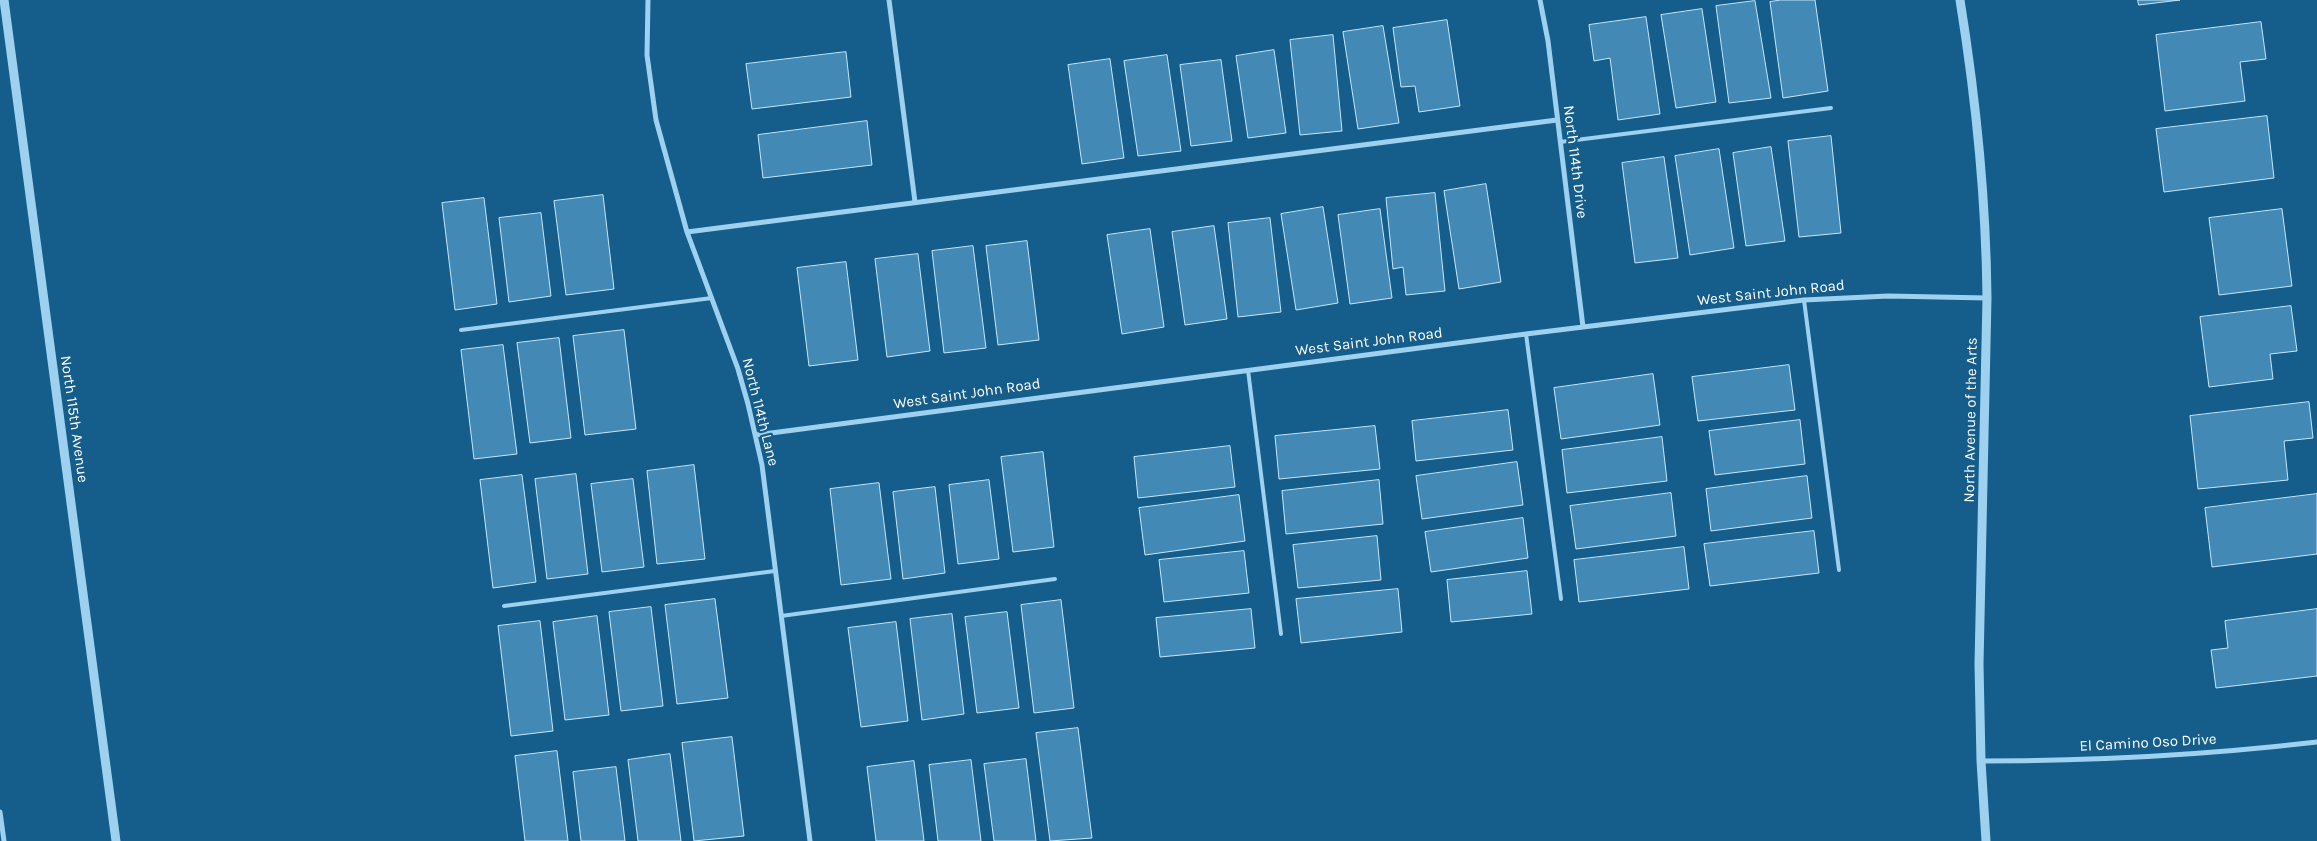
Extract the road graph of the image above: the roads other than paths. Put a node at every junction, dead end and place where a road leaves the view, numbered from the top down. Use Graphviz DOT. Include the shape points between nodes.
graph roads {
  1 [pos="4,0"];
  2 [pos="648,0"];
  3 [pos="889,0"];
  4 [pos="1540,0"];
  5 [pos="1960,0"];
  6 [pos="1831,108"];
  7 [pos="1557,120"];
  8 [pos="1560,142"];
  9 [pos="915,202"];
  10 [pos="687,232"];
  11 [pos="712,298"];
  12 [pos="1987,298"];
  13 [pos="1804,300"];
  14 [pos="1583,327"];
  15 [pos="461,330"];
  16 [pos="1526,334"];
  17 [pos="1248,370"];
  18 [pos="756,435"];
  19 [pos="1839,570"];
  20 [pos="775,572"];
  21 [pos="1055,579"];
  22 [pos="1561,599"];
  23 [pos="504,606"];
  24 [pos="781,616"];
  25 [pos="1281,634"];
  26 [pos="2317,742"];
  27 [pos="1981,761"];
  28 [pos="0,812"];
  29 [pos="4,841"];
  30 [pos="116,841"];
  31 [pos="810,841"];
  32 [pos="1986,841"];
  1 -- 30 [label="street, North 115th Avenue"];
  2 -- 10 [label="street, North 114th Lane" via="647,55 656,120"];
  3 -- 9 [label="street"];
  4 -- 7 [label="street, North 114th Drive"];
  5 -- 12 [label="street, North Avenue of the Arts" via="1979,143"];
  6 -- 8 [label="lane"];
  7 -- 8 [label="street, North 114th Drive"];
  7 -- 9 [label="street"];
  8 -- 14 [label="street, North 114th Drive"];
  9 -- 10 [label="street"];
  10 -- 11 [label="street, North 114th Lane"];
  11 -- 15 [label="lane"];
  11 -- 18 [label="street, North 114th Lane" via="738,369"];
  12 -- 13 [label="street, West Saint John Road" via="1888,296"];
  12 -- 27 [label="street, North Avenue of the Arts" via="1979,664"];
  13 -- 14 [label="street, West Saint John Road"];
  13 -- 19 [label="lane"];
  14 -- 16 [label="street, West Saint John Road"];
  16 -- 17 [label="street, West Saint John Road"];
  16 -- 22 [label="lane"];
  17 -- 18 [label="street, West Saint John Road"];
  17 -- 25 [label="lane"];
  18 -- 20 [label="street, North 114th Lane"];
  20 -- 23 [label="lane"];
  20 -- 24 [label="street, North 114th Lane"];
  21 -- 24 [label="lane"];
  24 -- 31 [label="street, North 114th Lane"];
  26 -- 27 [label="street, El Camino Oso Drive" via="2150,756"];
  27 -- 32 [label="street, North Avenue of the Arts"];
  28 -- 29 [label="street"];
}
